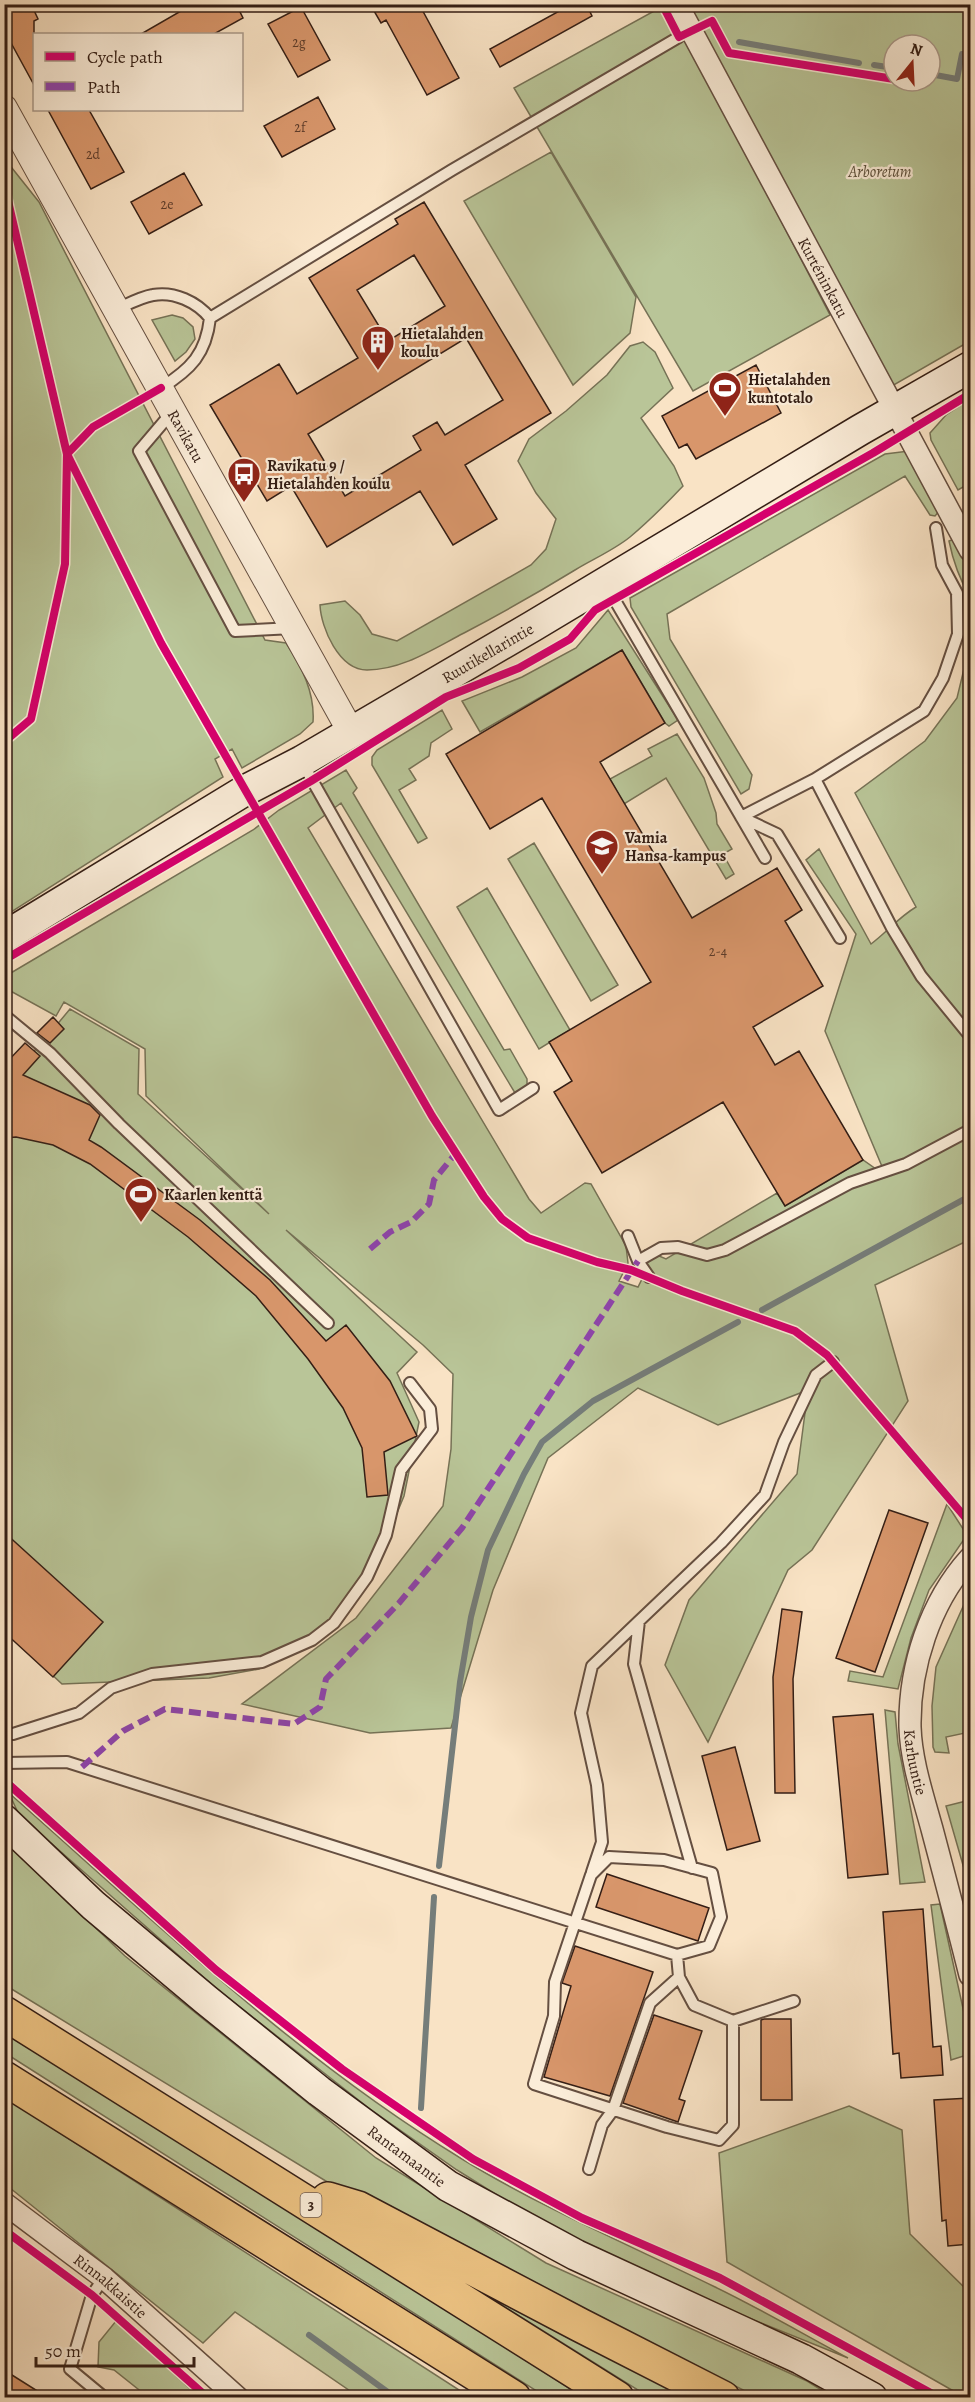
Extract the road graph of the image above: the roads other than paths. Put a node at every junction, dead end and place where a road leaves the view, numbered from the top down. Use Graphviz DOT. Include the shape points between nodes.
graph roads {
  1 [pos="677,4"];
  2 [pos="679,37"];
  3 [pos="4,108"];
  4 [pos="117,309"];
  5 [pos="210,318"];
  6 [pos="970,367"];
  7 [pos="161,388"];
  8 [pos="894,410"];
  9 [pos="173,411"];
  10 [pos="936,528"];
  11 [pos="970,550"];
  12 [pos="604,583"];
  13 [pos="294,628"];
  14 [pos="351,732"];
  15 [pos="302,761"];
  16 [pos="814,779"];
  17 [pos="741,817"];
  18 [pos="765,858"];
  19 [pos="4,937"];
  20 [pos="840,938"];
  21 [pos="4,1015"];
  22 [pos="970,1036"];
  23 [pos="533,1088"];
  24 [pos="970,1130"];
  25 [pos="628,1236"];
  26 [pos="638,1261"];
  27 [pos="649,1276"];
  28 [pos="328,1323"];
  29 [pos="833,1362"];
  30 [pos="410,1383"];
  31 [pos="970,1558"];
  32 [pos="639,1621"];
  33 [pos="13,1734"];
  34 [pos="4,1763"];
  35 [pos="4,1820"];
  36 [pos="692,1868"];
  37 [pos="591,1875"];
  38 [pos="576,1923"];
  39 [pos="677,1954"];
  40 [pos="970,1975"];
  41 [pos="679,1977"];
  42 [pos="794,2001"];
  43 [pos="4,2013"];
  44 [pos="733,2021"];
  45 [pos="4,2078"];
  46 [pos="614,2110"];
  47 [pos="589,2169"];
  48 [pos="273,2181"];
  49 [pos="4,2203"];
  50 [pos="104,2278"];
  51 [pos="105,2397"];
  52 [pos="238,2397"];
  53 [pos="514,2397"];
  54 [pos="617,2397"];
  55 [pos="723,2397"];
  56 [pos="872,2397"];
  1 -- 8 [label="street, Kurténinkatu"];
  2 -- 5 [label="lane"];
  3 -- 4 [label="street, Ravikatu"];
  4 -- 5 [label="lane" via="154,294 184,298"];
  4 -- 7 [label="street, Ravikatu"];
  5 -- 7 [label="lane" via="207,339 197,358 183,374"];
  6 -- 8 [label="main road, Ruutikellarintie"];
  7 -- 9 [label="street, Ravikatu"];
  8 -- 11 [label="street, Kurténinkatu"];
  8 -- 12 [label="main road, Ruutikellarintie"];
  9 -- 13 [label="street, Ravikatu"];
  9 -- 13 [label="lane" via="139,451 235,631"];
  10 -- 16 [label="lane" via="942,565 957,593 958,634 943,678 924,711"];
  12 -- 14 [label="main road, Ruutikellarintie"];
  12 -- 17 [label="lane"];
  13 -- 14 [label="street, Ravikatu"];
  14 -- 15 [label="main road, Ruutikellarintie"];
  15 -- 19 [label="main road, Ruutikellarintie" via="244,791"];
  15 -- 23 [label="lane" via="499,1110"];
  16 -- 17 [label="lane"];
  16 -- 22 [label="lane" via="921,976"];
  17 -- 18 [label="lane"];
  17 -- 20 [label="lane" via="777,834"];
  21 -- 28 [label="lane" via="50,1053"];
  24 -- 26 [label="lane" via="906,1164 850,1183 724,1250 707,1255 678,1247 661,1248"];
  25 -- 26 [label="lane"];
  26 -- 27 [label="lane"];
  29 -- 32 [label="lane" via="816,1375 784,1442 765,1496 721,1544"];
  30 -- 33 [label="lane" via="430,1409 432,1429 401,1470 386,1535 367,1577 334,1623 312,1640 262,1662 152,1674 111,1688 79,1713"];
  31 -- 40 [label="street, Karhuntie" via="948,1587 922,1642 910,1727 915,1765"];
  32 -- 36 [label="lane" via="634,1664"];
  32 -- 37 [label="lane" via="592,1666 581,1713 597,1785 602,1842"];
  34 -- 38 [label="lane" via="67,1762"];
  35 -- 56 [label="main road, Rantamaantie" via="93,1905 205,1999 319,2091 448,2186 576,2255 801,2359"];
  36 -- 37 [label="lane" via="664,1860 609,1857"];
  36 -- 39 [label="lane" via="712,1873 721,1917 709,1946"];
  37 -- 38 [label="lane"];
  38 -- 39 [label="lane"];
  38 -- 46 [label="lane" via="555,1982 554,2016 534,2084"];
  39 -- 41 [label="lane"];
  41 -- 44 [label="lane" via="694,2005"];
  41 -- 46 [label="lane" via="650,2003"];
  42 -- 44 [label="lane"];
  43 -- 48 [label="highway, 3"];
  44 -- 46 [label="lane" via="733,2125 719,2140"];
  45 -- 53 [label="highway"];
  46 -- 47 [label="lane" via="602,2125"];
  48 -- 54 [label="highway, 3"];
  48 -- 55 [label="highway" via="358,2208"];
  49 -- 50 [label="street, Rinnakkaistie"];
  50 -- 51 [label="lane" via="92,2295 70,2369"];
  50 -- 52 [label="street, Rinnakkaistie"];
}
